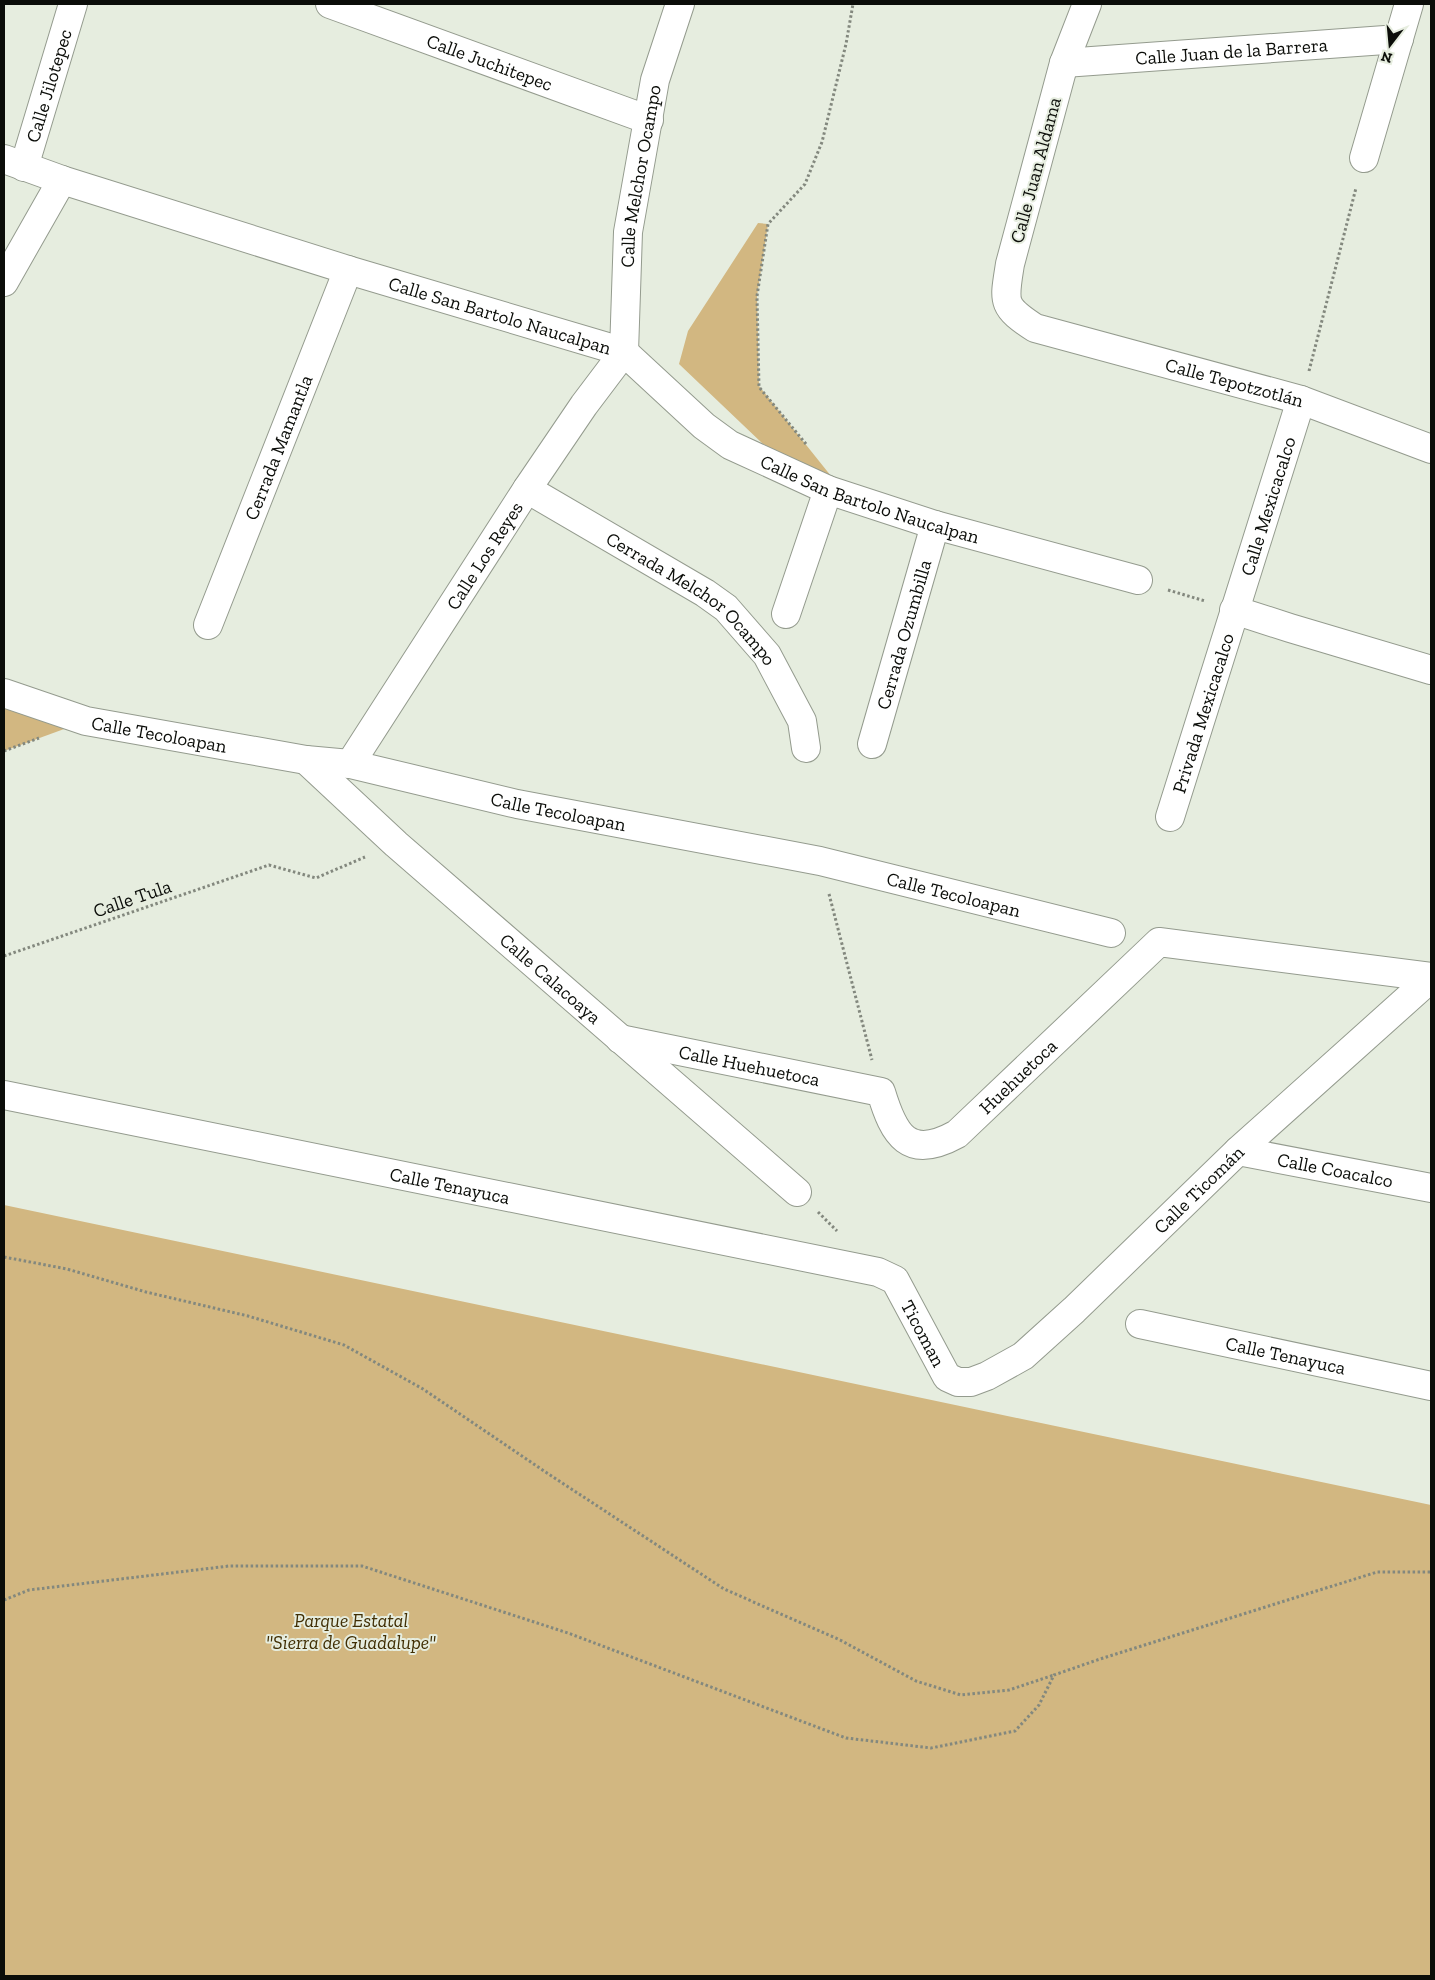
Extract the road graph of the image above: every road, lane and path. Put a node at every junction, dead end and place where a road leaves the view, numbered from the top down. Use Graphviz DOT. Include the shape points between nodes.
graph roads {
  1 [pos="73,4"];
  2 [pos="330,4"];
  3 [pos="680,4"];
  4 [pos="853,4"];
  5 [pos="1087,4"];
  6 [pos="1409,4"];
  7 [pos="1399,39"];
  8 [pos="1064,63"];
  9 [pos="650,120"];
  10 [pos="1364,158"];
  11 [pos="14,163"];
  12 [pos="62,180"];
  13 [pos="348,270"];
  14 [pos="4,282"];
  15 [pos="1035,328"];
  16 [pos="624,352"];
  17 [pos="1301,400"];
  18 [pos="807,446"];
  19 [pos="1431,449"];
  20 [pos="527,489"];
  21 [pos="828,490"];
  22 [pos="935,524"];
  23 [pos="1138,580"];
  24 [pos="1234,610"];
  25 [pos="786,614"];
  26 [pos="208,625"];
  27 [pos="1431,670"];
  28 [pos="4,693"];
  29 [pos="872,744"];
  30 [pos="806,748"];
  31 [pos="306,760"];
  32 [pos="350,764"];
  33 [pos="1170,817"];
  34 [pos="396,844"];
  35 [pos="820,861"];
  36 [pos="1111,933"];
  37 [pos="4,956"];
  38 [pos="1431,977"];
  39 [pos="620,1039"];
  40 [pos="881,1092"];
  41 [pos="4,1095"];
  42 [pos="1238,1151"];
  43 [pos="1431,1188"];
  44 [pos="797,1192"];
  45 [pos="4,1257"];
  46 [pos="895,1280"];
  47 [pos="1140,1324"];
  48 [pos="958,1382"];
  49 [pos="1431,1386"];
  50 [pos="1431,1572"];
  51 [pos="4,1600"];
  52 [pos="1054,1675"];
  1 -- 11 [label="street, Calle Jilotepec"];
  2 -- 9 [label="street, Calle Juchitepec"];
  3 -- 9 [label="street, Calle Melchor Ocampo" via="655,80"];
  4 -- 18 [label="path" via="822,142 805,184 768,224 757,296 759,386"];
  5 -- 8 [label="street, Calle Juan Aldama"];
  6 -- 7 [label="street"];
  7 -- 8 [label="street, Calle Juan de la Barrera"];
  7 -- 10 [label="street"];
  8 -- 15 [label="street, Calle Juan Aldama" via="1006,288 1007,304 1017,316"];
  9 -- 16 [label="street, Calle Melchor Ocampo" via="628,232"];
  10 -- 17 [label="path"];
  11 -- 12 [label="street, Calle San Bartolo Naucalpan"];
  12 -- 13 [label="street, Calle San Bartolo Naucalpan"];
  12 -- 14 [label="street"];
  13 -- 16 [label="street, Calle San Bartolo Naucalpan"];
  13 -- 26 [label="street, Cerrada Mamantla"];
  15 -- 17 [label="street, Calle Tepotzotlán"];
  16 -- 20 [label="street, Calle Los Reyes"];
  16 -- 21 [label="street, Calle San Bartolo Naucalpan" via="704,426 730,445"];
  17 -- 19 [label="street, Calle Tepotzotlán"];
  17 -- 24 [label="street, Calle Mexicacalco"];
  20 -- 30 [label="street, Cerrada Melchor Ocampo" via="726,608 767,655 802,721"];
  20 -- 32 [label="street, Calle Los Reyes"];
  21 -- 22 [label="street, Calle San Bartolo Naucalpan"];
  21 -- 25 [label="street"];
  22 -- 23 [label="street, Calle San Bartolo Naucalpan"];
  22 -- 29 [label="street, Cerrada Ozumbilla"];
  23 -- 24 [label="path"];
  24 -- 27 [label="street"];
  24 -- 33 [label="street, Privada Mexicacalco"];
  28 -- 31 [label="street, Calle Tecoloapan" via="86,721"];
  31 -- 32 [label="street, Calle Tecoloapan"];
  31 -- 34 [label="street, Calle Calacoaya"];
  32 -- 35 [label="street, Calle Tecoloapan" via="517,804"];
  34 -- 37 [label="path, Calle Tula" via="316,878 270,865"];
  34 -- 39 [label="street, Calle Calacoaya"];
  35 -- 36 [label="street, Calle Tecoloapan"];
  35 -- 40 [label="path"];
  38 -- 40 [label="street, Huehuetoca" via="1159,942 957,1134 932,1145 905,1139 896,1131"];
  38 -- 42 [label="street, Calle Ticomán"];
  39 -- 40 [label="street, Calle Huehuetoca"];
  39 -- 44 [label="street, Calle Calacoaya"];
  41 -- 46 [label="street, Calle Tenayuca" via="878,1272"];
  42 -- 43 [label="street, Calle Coacalco"];
  42 -- 48 [label="street, Calle Ticomán" via="1023,1356 987,1376 971,1382"];
  45 -- 52 [label="path" via="66,1269 248,1316 344,1345 423,1389 724,1589 840,1640 916,1681 961,1695 1009,1690"];
  46 -- 48 [label="street, Ticoman" via="938,1363 947,1377"];
  47 -- 49 [label="street, Calle Tenayuca"];
  50 -- 52 [label="path" via="1377,1572"];
  51 -- 52 [label="path" via="30,1590 229,1566 362,1566 568,1633 846,1738 930,1748 1015,1731 1039,1705"];
}
